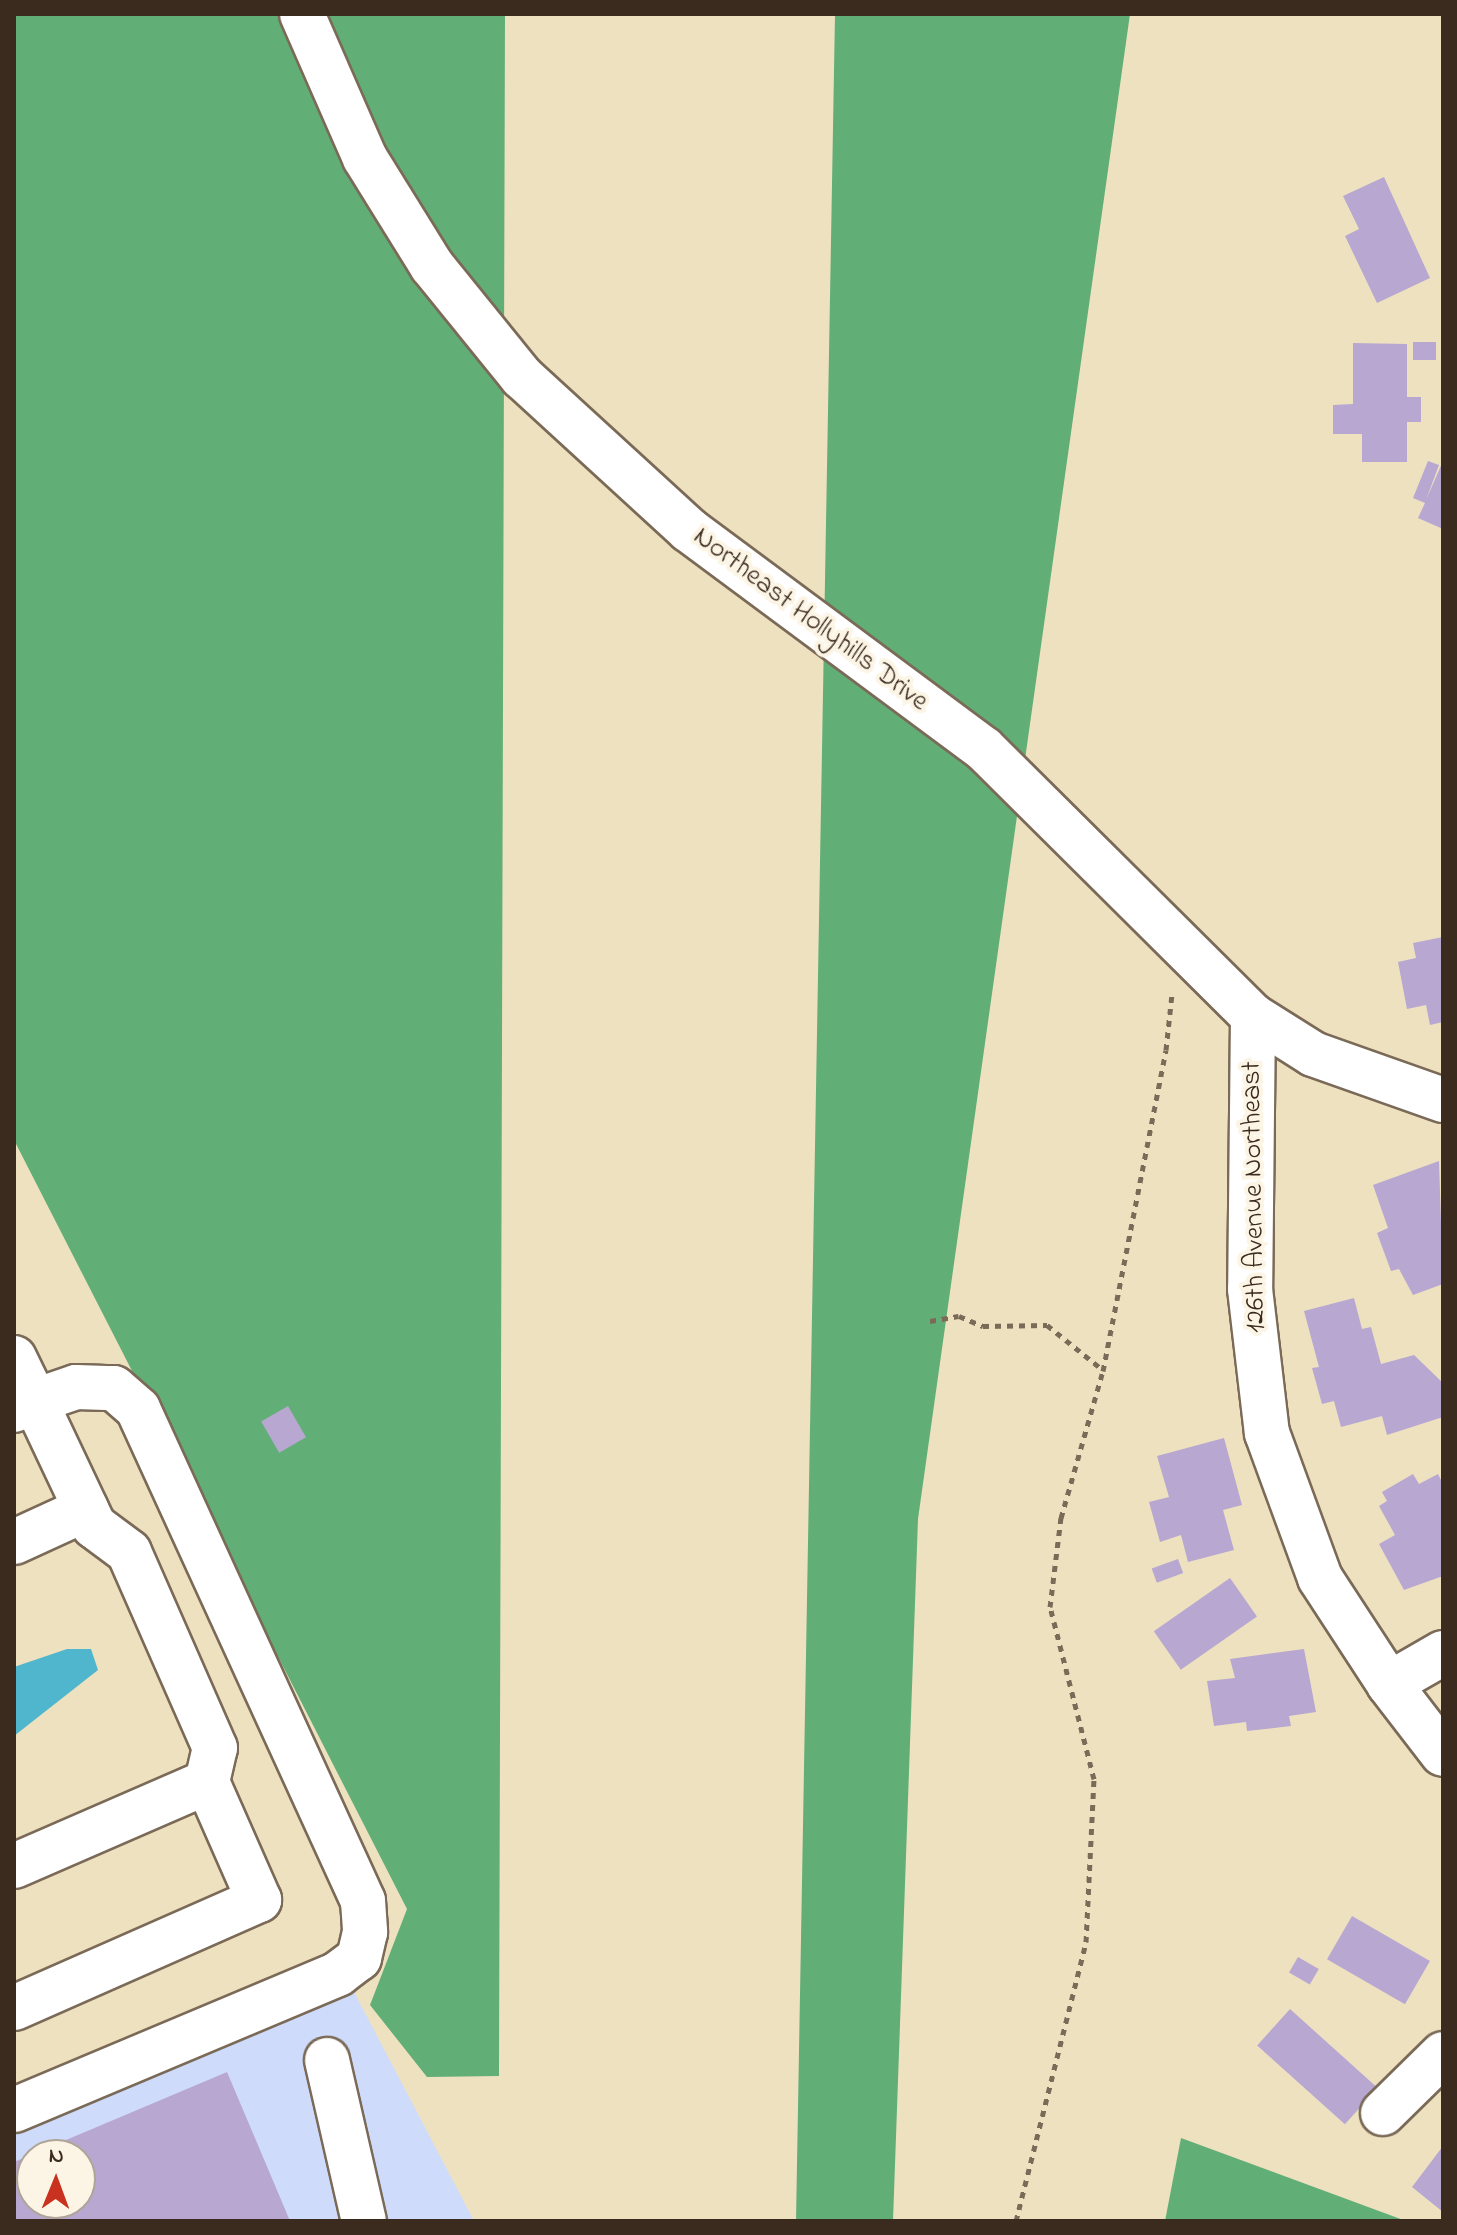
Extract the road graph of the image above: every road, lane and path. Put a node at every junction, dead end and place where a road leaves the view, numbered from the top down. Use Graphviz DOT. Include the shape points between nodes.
graph roads {
  1 [pos="302,14"];
  2 [pos="1177,940"];
  3 [pos="1253,1016"];
  4 [pos="1443,1100"];
  5 [pos="930,1321"];
  6 [pos="14,1358"];
  7 [pos="1103,1371"];
  8 [pos="25,1406"];
  9 [pos="86,1509"];
  10 [pos="14,1542"];
  11 [pos="1443,1653"];
  12 [pos="1389,1684"];
  13 [pos="1443,1754"];
  14 [pos="207,1782"];
  15 [pos="14,1866"];
  16 [pos="14,2008"];
  17 [pos="1443,2054"];
  18 [pos="327,2060"];
  19 [pos="14,2110"];
  20 [pos="1383,2113"];
  21 [pos="364,2221"];
  22 [pos="1016,2221"];
  1 -- 2 [label="main road, Northeast Hollyhills Drive" via="365,158 432,266 522,377 689,530 984,749"];
  2 -- 3 [label="main road, Northeast Hollyhills Drive"];
  2 -- 7 [label="path" via="1166,1050"];
  3 -- 4 [label="main road, Northeast Hollyhills Drive" via="1313,1054"];
  3 -- 12 [label="main road, 126th Avenue Northeast" via="1250,1289 1267,1433 1320,1578"];
  5 -- 7 [label="path" via="959,1316 983,1326 1047,1325"];
  6 -- 8 [label="main road"];
  7 -- 22 [label="path" via="1061,1518 1050,1607 1094,1779 1086,1942"];
  8 -- 9 [label="main road"];
  8 -- 19 [label="main road" via="76,1387 114,1388 138,1409 363,1901 365,1932 359,1958 338,1974"];
  9 -- 10 [label="main road"];
  9 -- 14 [label="main road" via="94,1526 129,1552 136,1566 215,1748"];
  11 -- 12 [label="main road"];
  12 -- 13 [label="main road, 126th Avenue Northeast"];
  14 -- 15 [label="main road"];
  14 -- 16 [label="main road" via="259,1900"];
  17 -- 20 [label="main road"];
  18 -- 21 [label="main road"];
}
